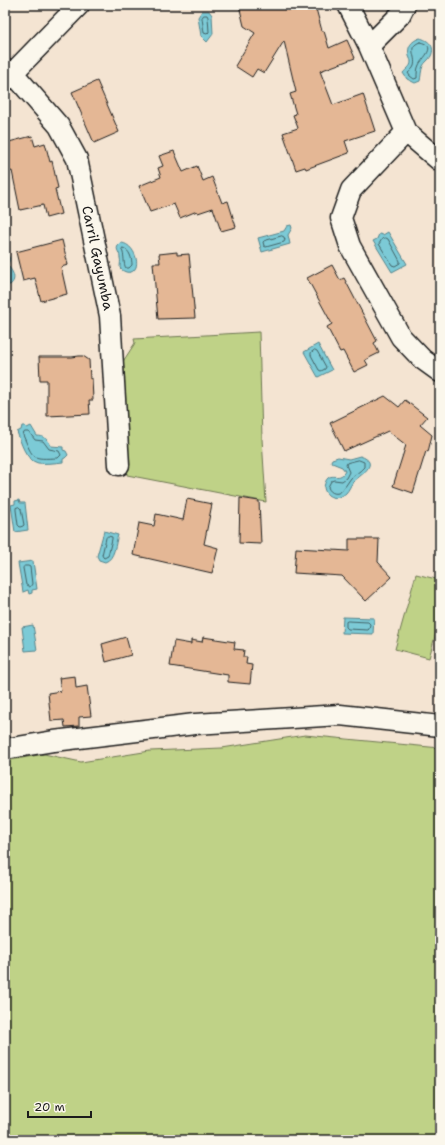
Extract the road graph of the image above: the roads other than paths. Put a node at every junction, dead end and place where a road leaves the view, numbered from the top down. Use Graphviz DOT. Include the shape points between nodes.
graph roads {
  1 [pos="79,5"];
  2 [pos="348,5"];
  3 [pos="405,5"];
  4 [pos="369,46"];
  5 [pos="9,77"];
  6 [pos="406,132"];
  7 [pos="440,161"];
  8 [pos="440,372"];
  9 [pos="119,465"];
  10 [pos="440,726"];
  11 [pos="5,749"];
  1 -- 5 [label="street"];
  2 -- 4 [label="street"];
  3 -- 4 [label="street" via="400,15"];
  4 -- 6 [label="street"];
  5 -- 9 [label="street, Carril Gayumba" via="59,126 77,159 110,316"];
  6 -- 7 [label="street"];
  6 -- 8 [label="street" via="351,190 341,218 350,246 401,337 422,359"];
  10 -- 11 [label="street" via="340,715 195,724"];
}
